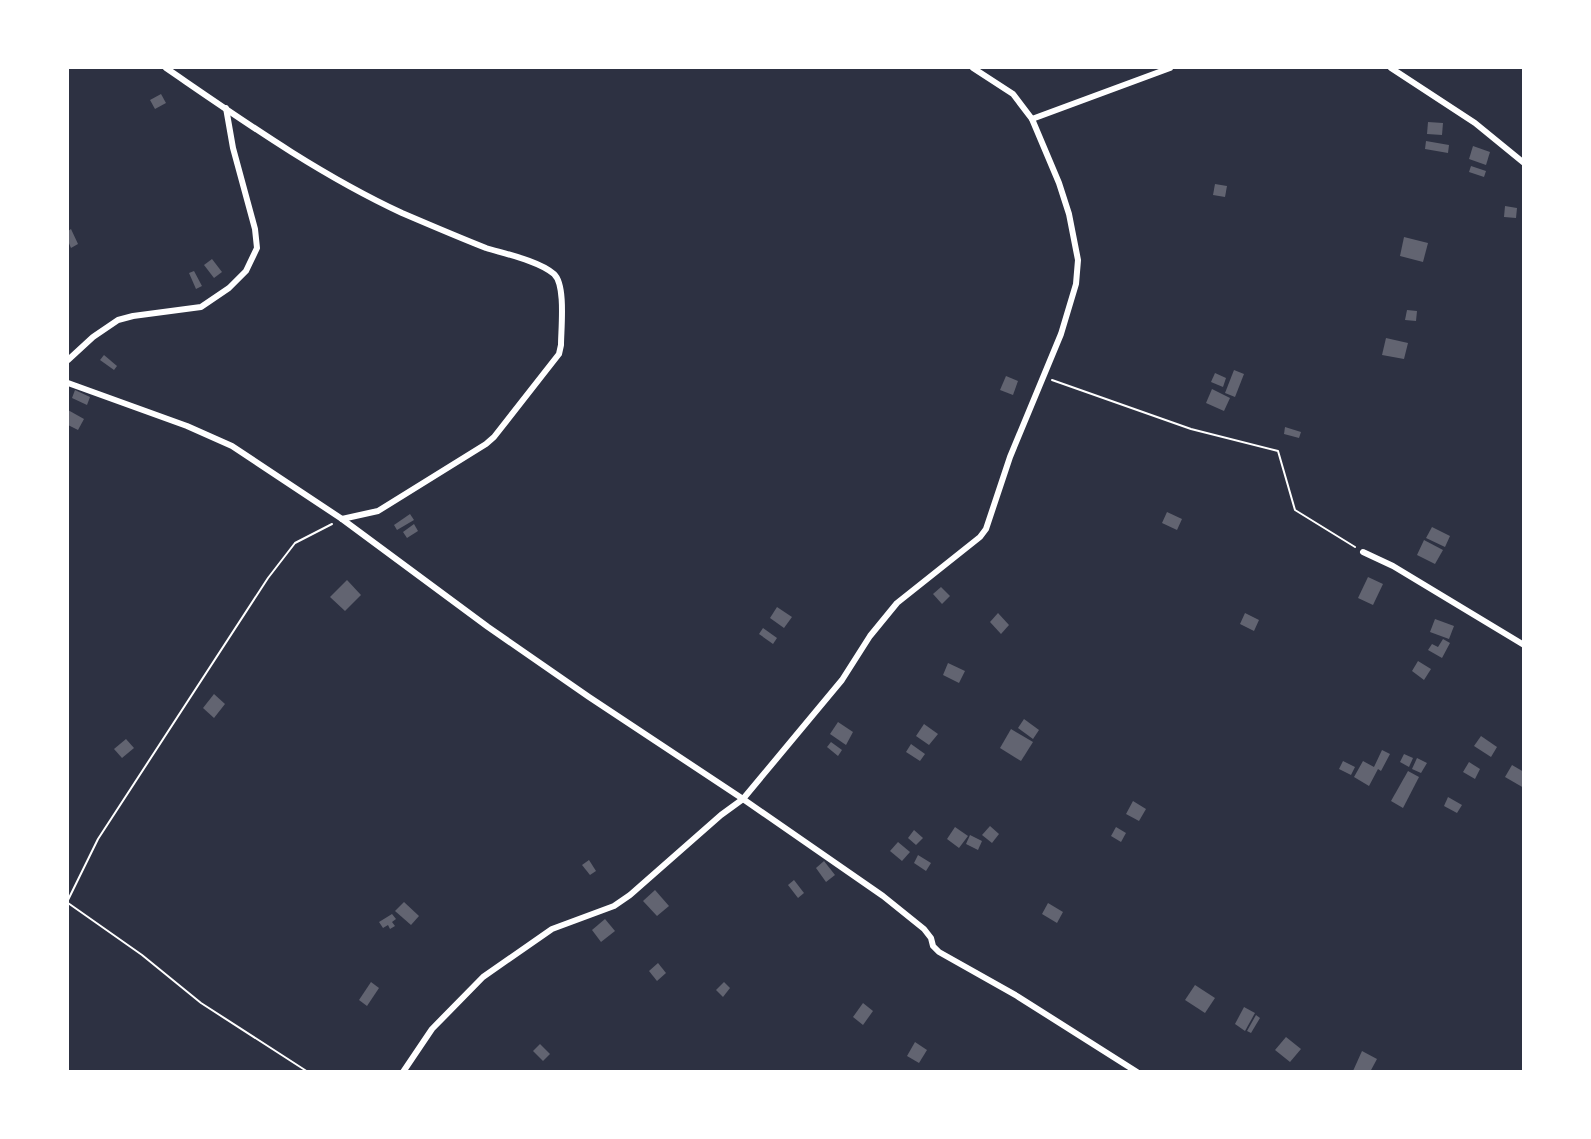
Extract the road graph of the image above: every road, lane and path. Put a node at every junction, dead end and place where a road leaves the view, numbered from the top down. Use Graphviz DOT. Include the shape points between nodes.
graph roads {
  1 [pos="166,68"];
  2 [pos="973,68"];
  3 [pos="1170,68"];
  4 [pos="1391,68"];
  5 [pos="226,108"];
  6 [pos="1032,119"];
  7 [pos="1524,163"];
  8 [pos="68,360"];
  9 [pos="1042,377"];
  10 [pos="68,383"];
  11 [pos="342,519"];
  12 [pos="1363,552"];
  13 [pos="1524,645"];
  14 [pos="743,799"];
  15 [pos="68,901"];
  16 [pos="308,1071"];
  17 [pos="403,1071"];
  18 [pos="1137,1071"];
  1 -- 5 [label="street"];
  2 -- 6 [label="street" via="1013,94"];
  3 -- 6 [label="street"];
  4 -- 7 [label="street" via="1476,123"];
  5 -- 8 [label="street" via="255,229 257,248 246,272 201,307 118,320"];
  5 -- 11 [label="street" via="285,147 400,211 530,262 553,273 560,285 559,354 494,437 381,509"];
  6 -- 9 [label="street" via="1059,183 1078,260 1076,284 1061,334"];
  9 -- 12 [label="path" via="1191,429 1278,451 1295,510"];
  9 -- 14 [label="street" via="984,533 897,603 842,680"];
  10 -- 11 [label="street" via="232,446"];
  11 -- 14 [label="street" via="552,671"];
  11 -- 15 [label="path" via="295,543 268,578 98,839"];
  12 -- 13 [label="street"];
  14 -- 17 [label="street" via="614,906 552,930 483,977 432,1029"];
  14 -- 18 [label="street" via="903,911 928,933 939,952"];
  15 -- 16 [label="path" via="201,1003"];
}
